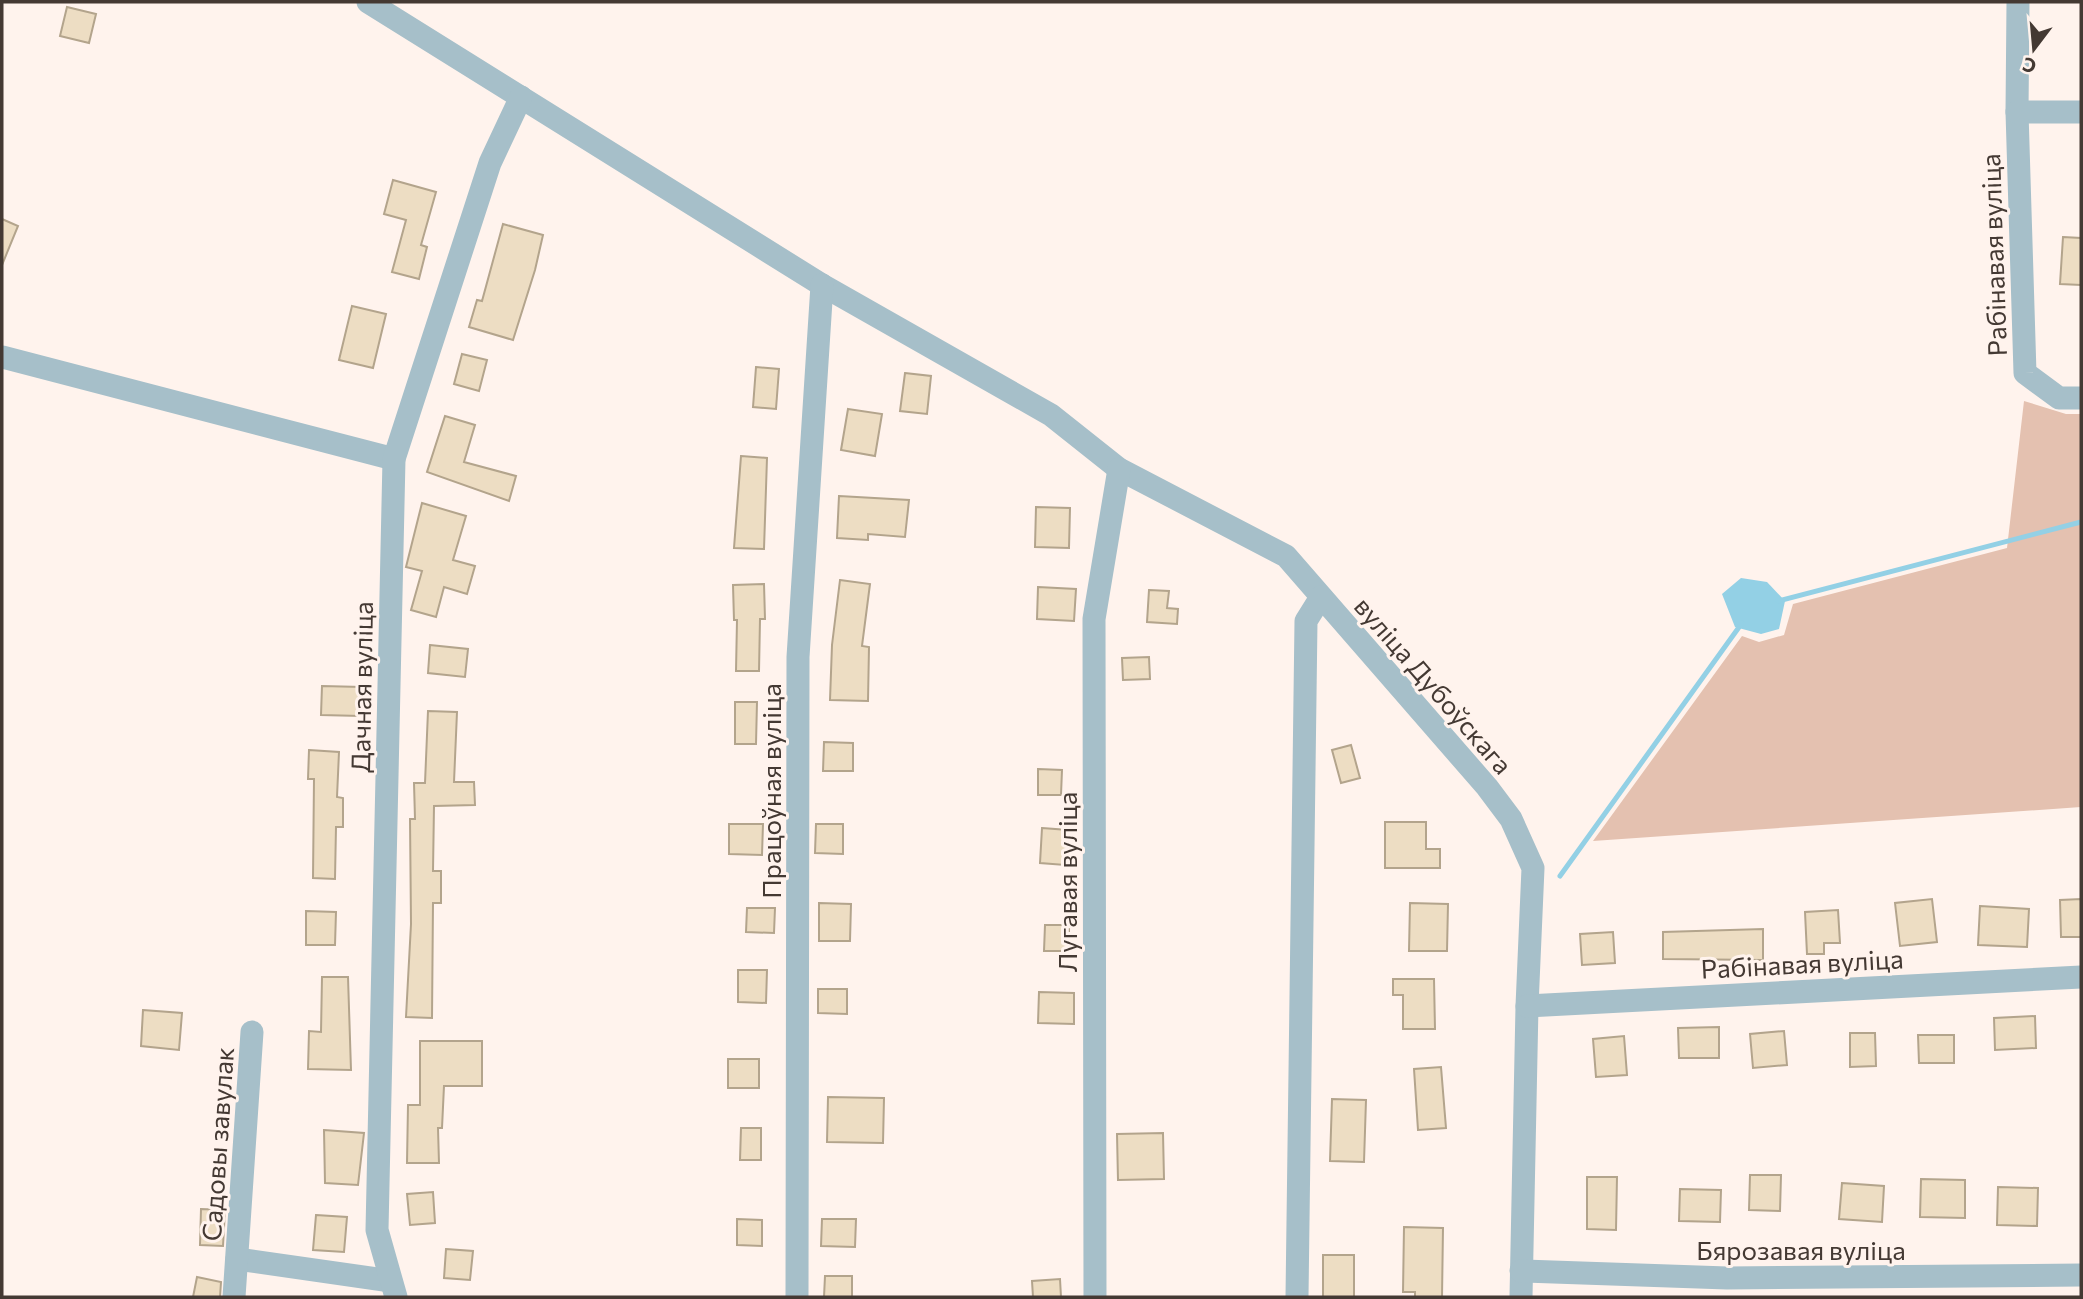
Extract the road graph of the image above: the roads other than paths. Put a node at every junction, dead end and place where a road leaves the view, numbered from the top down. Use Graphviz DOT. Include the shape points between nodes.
graph roads {
  1 [pos="368,2"];
  2 [pos="2018,2"];
  3 [pos="521,97"];
  4 [pos="2017,112"];
  5 [pos="2081,112"];
  6 [pos="822,285"];
  7 [pos="2,357"];
  8 [pos="2081,398"];
  9 [pos="394,459"];
  10 [pos="1119,469"];
  11 [pos="1321,597"];
  12 [pos="2081,976"];
  13 [pos="1527,1006"];
  14 [pos="252,1031"];
  15 [pos="237,1259"];
  16 [pos="1521,1271"];
  17 [pos="2081,1275"];
  18 [pos="393,1289"];
  19 [pos="234,1297"];
  20 [pos="797,1297"];
  21 [pos="1095,1297"];
  22 [pos="1297,1297"];
  23 [pos="1521,1297"];
  1 -- 3 [label="street"];
  2 -- 4 [label="street, Рабінавая вуліца"];
  3 -- 6 [label="street"];
  3 -- 9 [label="street, Дачная вуліца" via="490,163"];
  4 -- 5 [label="street"];
  4 -- 8 [label="street, Рабінавая вуліца" via="2025,373 2059,398"];
  6 -- 10 [label="street" via="1051,415"];
  6 -- 20 [label="street, Працоўная вуліца" via="798,657"];
  7 -- 9 [label="street"];
  9 -- 18 [label="street, Дачная вуліца" via="377,1230"];
  10 -- 11 [label="street" via="1286,556"];
  10 -- 21 [label="street, Лугавая вуліца" via="1094,619"];
  11 -- 13 [label="street, вуліца Дубоўскага" via="1511,819 1533,868"];
  11 -- 22 [label="street, вуліца Дубоўскага" via="1306,621"];
  12 -- 13 [label="street, Рабінавая вуліца"];
  13 -- 16 [label="street, вуліца Дубоўскага"];
  14 -- 15 [label="street, Садовы завулак"];
  15 -- 18 [label="street, Садовы завулак"];
  15 -- 19 [label="street, Садовы завулак"];
  16 -- 17 [label="street, Бярозавая вуліца" via="1727,1278"];
  16 -- 23 [label="street, вуліца Дубоўскага"];
}
